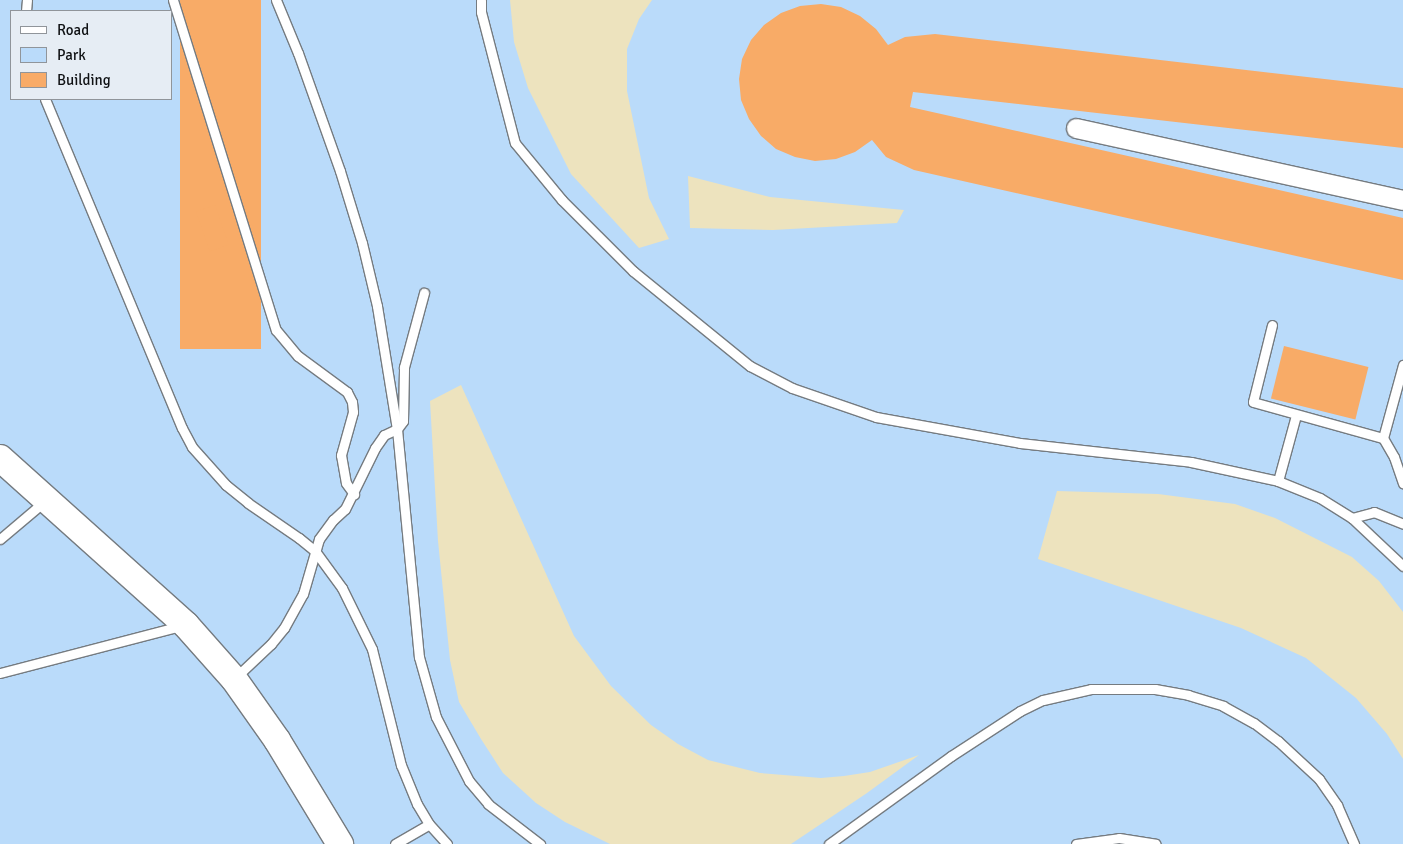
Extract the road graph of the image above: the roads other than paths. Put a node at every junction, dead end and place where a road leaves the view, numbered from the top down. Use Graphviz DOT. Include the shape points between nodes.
graph roads {
  1 [pos="173,0"];
  2 [pos="276,0"];
  3 [pos="481,0"];
  4 [pos="45,100"];
  5 [pos="1076,128"];
  6 [pos="1403,200"];
  7 [pos="424,293"];
  8 [pos="1272,325"];
  9 [pos="1403,365"];
  10 [pos="1296,415"];
  11 [pos="397,429"];
  12 [pos="1383,438"];
  13 [pos="0,458"];
  14 [pos="1398,458"];
  15 [pos="1278,481"];
  16 [pos="1403,483"];
  17 [pos="354,494"];
  18 [pos="47,500"];
  19 [pos="1352,518"];
  20 [pos="1403,524"];
  21 [pos="0,539"];
  22 [pos="315,551"];
  23 [pos="1403,566"];
  24 [pos="186,625"];
  25 [pos="0,673"];
  26 [pos="234,679"];
  27 [pos="429,824"];
  28 [pos="340,844"];
  29 [pos="395,844"];
  30 [pos="447,844"];
  31 [pos="540,844"];
  32 [pos="829,844"];
  33 [pos="1076,844"];
  34 [pos="1156,844"];
  35 [pos="1354,844"];
  1 -- 17 [label="lane" via="276,330 298,356 343,388 352,402 353,412 341,455 346,483"];
  2 -- 11 [label="lane" via="337,162 362,243"];
  3 -- 15 [label="lane" via="481,12 515,144 562,200 633,271 750,366 792,388 876,417 1020,443 1191,462"];
  4 -- 22 [label="lane" via="192,447 226,485"];
  5 -- 6 [label="street"];
  7 -- 11 [label="lane" via="404,367 403,421"];
  8 -- 10 [label="lane" via="1253,402"];
  9 -- 12 [label="lane"];
  10 -- 12 [label="lane"];
  10 -- 15 [label="lane"];
  11 -- 17 [label="lane" via="384,435 375,448"];
  11 -- 31 [label="lane" via="419,657 436,717 470,781 488,804"];
  12 -- 14 [label="lane"];
  13 -- 18 [label="street"];
  14 -- 16 [label="lane"];
  15 -- 19 [label="lane" via="1320,498"];
  17 -- 22 [label="lane" via="319,539"];
  18 -- 21 [label="lane"];
  18 -- 24 [label="street"];
  19 -- 20 [label="lane" via="1374,512"];
  19 -- 23 [label="lane"];
  22 -- 26 [label="lane" via="303,594 284,628"];
  22 -- 27 [label="lane" via="342,588 366,635 401,765"];
  24 -- 25 [label="lane"];
  24 -- 26 [label="street"];
  26 -- 28 [label="street" via="277,740"];
  27 -- 29 [label="lane"];
  27 -- 30 [label="lane"];
  32 -- 35 [label="lane" via="951,756 1043,700 1091,689 1155,689 1223,706 1278,741 1319,779 1337,805"];
  33 -- 34 [label="lane" via="1118,838"];
}
